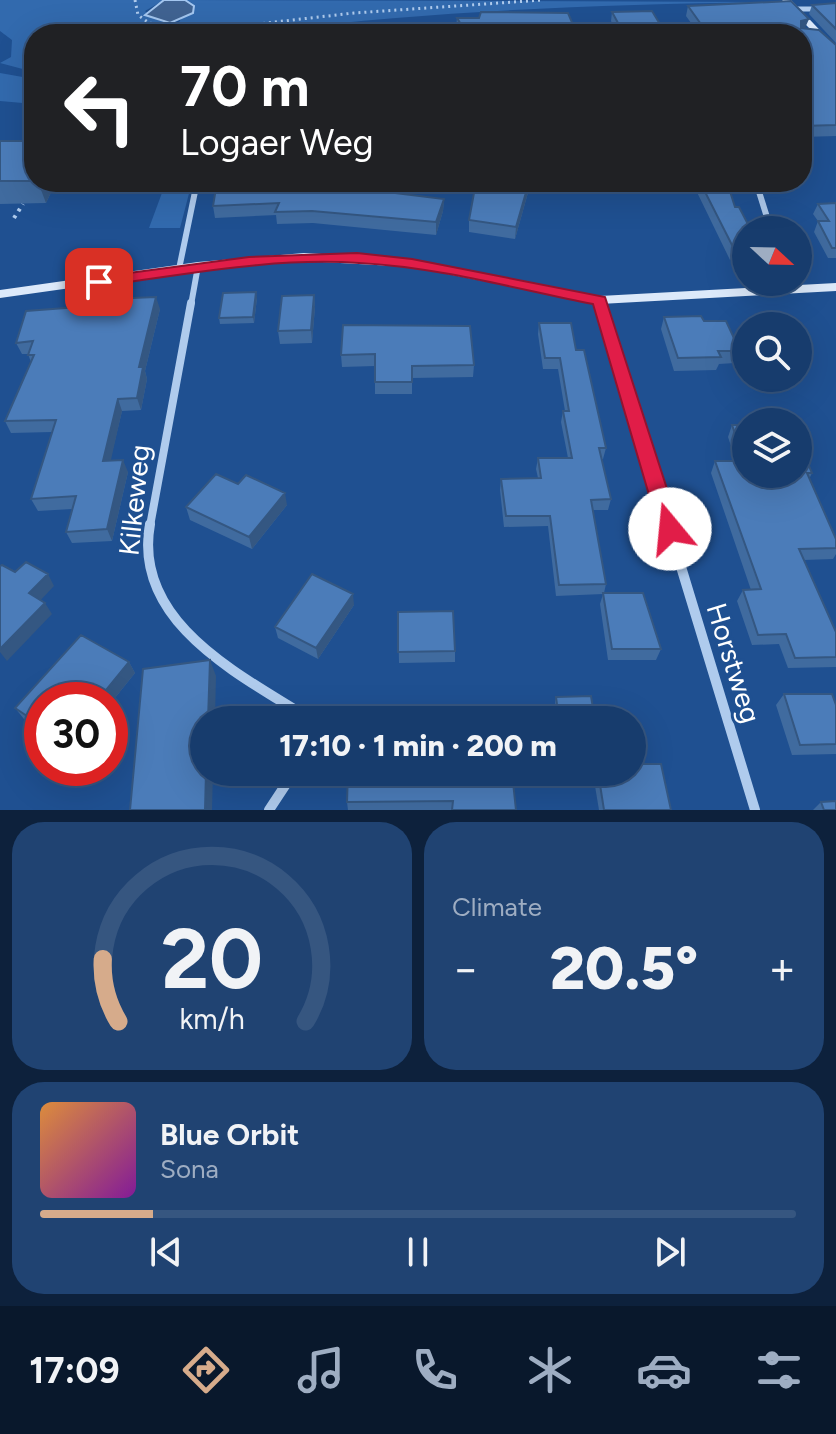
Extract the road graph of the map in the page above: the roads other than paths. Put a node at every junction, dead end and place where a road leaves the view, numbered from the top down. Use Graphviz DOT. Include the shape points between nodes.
graph roads {
  1 [pos="786,0"];
  2 [pos="797,9"];
  3 [pos="836,9"];
  4 [pos="808,24"];
  5 [pos="812,30"];
  6 [pos="836,53"];
  7 [pos="195,192"];
  8 [pos="759,192"];
  9 [pos="767,216"];
  10 [pos="198,266"];
  11 [pos="179,269"];
  12 [pos="836,287"];
  13 [pos="0,294"];
  14 [pos="600,300"];
  15 [pos="289,706"];
  16 [pos="285,786"];
  17 [pos="269,810"];
  18 [pos="755,810"];
  1 -- 2 [label="street"];
  2 -- 3 [label="street"];
  2 -- 4 [label="street"];
  5 -- 6 [label="street"];
  7 -- 11 [label="street"];
  8 -- 9 [label="street"];
  10 -- 11 [label="street"];
  10 -- 14 [label="street" via="357,258 412,263"];
  10 -- 15 [label="street, Kilkeweg" via="149,530 154,588 192,639"];
  11 -- 13 [label="street"];
  12 -- 14 [label="street"];
  14 -- 18 [label="street, Horstweg"];
  16 -- 17 [label="street"];
}
